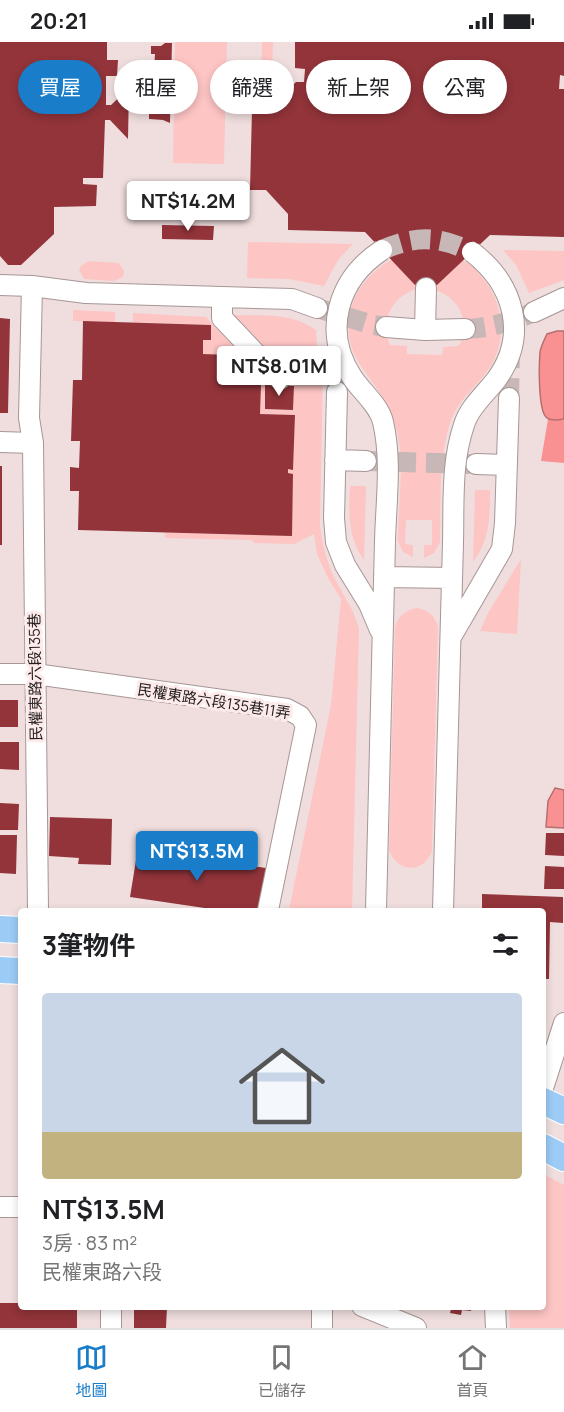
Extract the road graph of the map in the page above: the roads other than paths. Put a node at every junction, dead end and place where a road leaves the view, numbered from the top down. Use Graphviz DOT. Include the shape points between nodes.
graph roads {
  1 [pos="382,250"];
  2 [pos="472,252"];
  3 [pos="0,285"];
  4 [pos="32,286"];
  5 [pos="426,288"];
  6 [pos="222,297"];
  7 [pos="564,298"];
  8 [pos="317,308"];
  9 [pos="564,309"];
  10 [pos="386,327"];
  11 [pos="465,329"];
  12 [pos="425,330"];
  13 [pos="280,380"];
  14 [pos="337,392"];
  15 [pos="509,398"];
  16 [pos="0,442"];
  17 [pos="33,443"];
  18 [pos="335,460"];
  19 [pos="366,461"];
  20 [pos="476,464"];
  21 [pos="507,465"];
  22 [pos="384,576"];
  23 [pos="452,578"];
  24 [pos="383,638"];
  25 [pos="450,639"];
  26 [pos="0,674"];
  27 [pos="35,674"];
  28 [pos="38,908"];
  29 [pos="268,908"];
  30 [pos="376,908"];
  31 [pos="443,908"];
  32 [pos="0,929"];
  33 [pos="18,930"];
  34 [pos="0,970"];
  35 [pos="18,971"];
  36 [pos="564,1023"];
  37 [pos="546,1079"];
  38 [pos="546,1103"];
  39 [pos="564,1112"];
  40 [pos="546,1149"];
  41 [pos="564,1158"];
  42 [pos="0,1207"];
  43 [pos="18,1207"];
  44 [pos="111,1310"];
  45 [pos="322,1310"];
  46 [pos="373,1310"];
  47 [pos="495,1310"];
  48 [pos="111,1328"];
  49 [pos="322,1328"];
  50 [pos="416,1328"];
  51 [pos="496,1328"];
  1 -- 22 [label="street, bridge" via="355,273 345,289 337,325 343,360 382,419 387,455"];
  2 -- 23 [label="street, bridge" via="498,277 507,293 514,329 505,365 464,422 455,457"];
  3 -- 4 [label="street"];
  4 -- 6 [label="street" via="86,293"];
  4 -- 17 [label="street, 民權東路六段135巷" via="28,418"];
  5 -- 12 [label="street"];
  6 -- 8 [label="street" via="292,298"];
  6 -- 13 [label="street" via="222,318"];
  7 -- 9 [label="street" via="534,312"];
  10 -- 12 [label="street"];
  11 -- 12 [label="street"];
  14 -- 18 [label="street"];
  15 -- 21 [label="street"];
  16 -- 17 [label="street"];
  17 -- 27 [label="street, 民權東路六段135巷"];
  18 -- 19 [label="street"];
  18 -- 24 [label="street" via="336,542"];
  20 -- 21 [label="street"];
  21 -- 25 [label="street" via="502,549"];
  22 -- 23 [label="street"];
  22 -- 24 [label="street"];
  23 -- 25 [label="street"];
  24 -- 30 [label="street"];
  25 -- 31 [label="street"];
  26 -- 27 [label="street, 民權東路六段135巷11弄"];
  27 -- 28 [label="street, 民權東路六段135巷"];
  27 -- 29 [label="street, 民權東路六段135巷11弄" via="287,709 300,716 306,725"];
  32 -- 33 [label="main road"];
  34 -- 35 [label="main road"];
  36 -- 37 [label="street"];
  38 -- 39 [label="main road"];
  40 -- 41 [label="main road"];
  42 -- 43 [label="street"];
  44 -- 48 [label="street"];
  45 -- 49 [label="street"];
  46 -- 50 [label="street"];
  47 -- 51 [label="street"];
}
